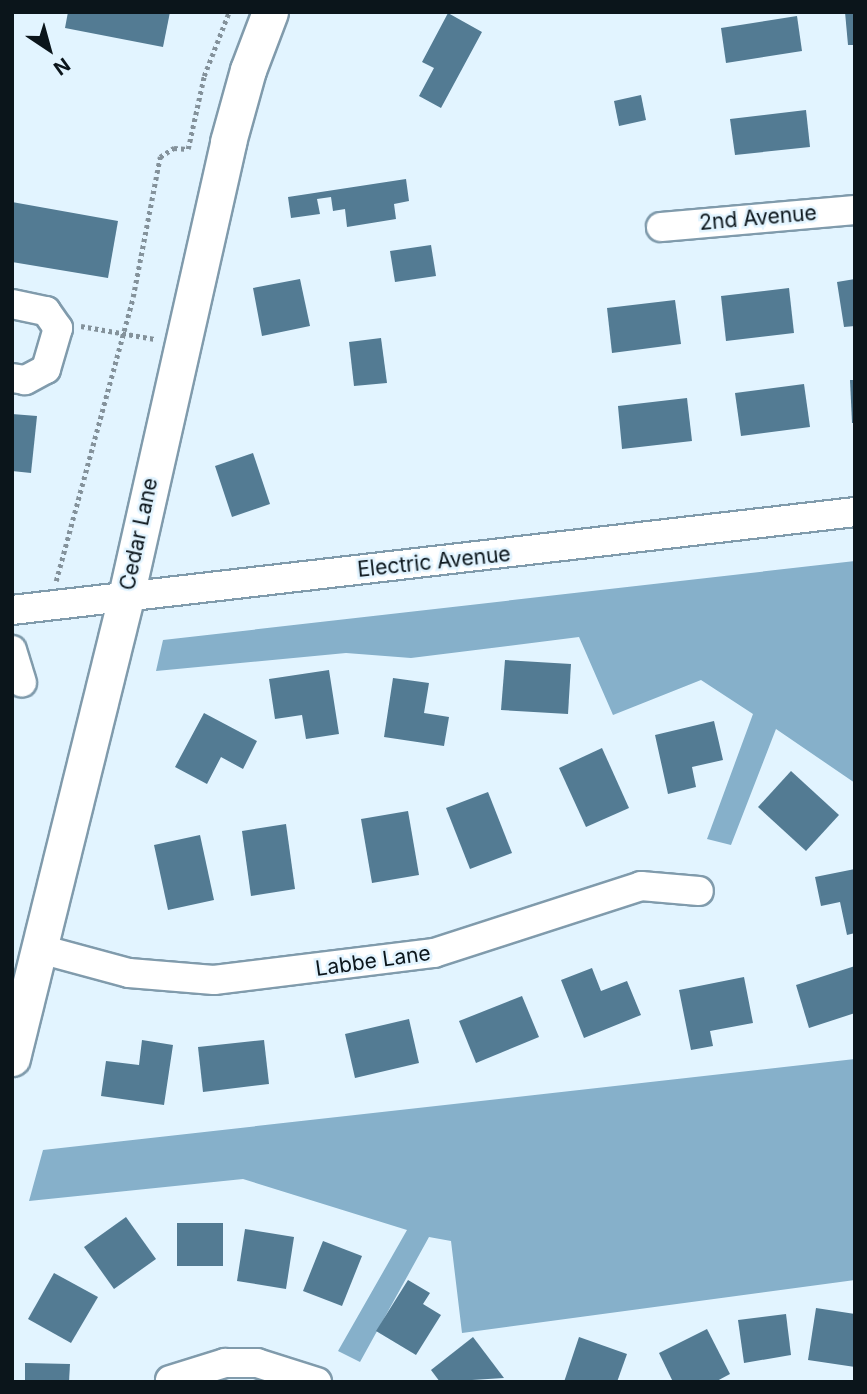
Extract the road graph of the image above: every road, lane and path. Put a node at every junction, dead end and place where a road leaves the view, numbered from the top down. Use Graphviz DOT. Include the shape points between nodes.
graph roads {
  1 [pos="229,12"];
  2 [pos="270,12"];
  3 [pos="855,210"];
  4 [pos="661,227"];
  5 [pos="12,304"];
  6 [pos="53,321"];
  7 [pos="123,334"];
  8 [pos="180,344"];
  9 [pos="12,379"];
  10 [pos="855,512"];
  11 [pos="56,583"];
  12 [pos="126,596"];
  13 [pos="12,610"];
  14 [pos="12,650"];
  15 [pos="22,683"];
  16 [pos="699,891"];
  17 [pos="40,949"];
  18 [pos="12,1058"];
  19 [pos="170,1380"];
  20 [pos="317,1382"];
  1 -- 7 [label="path" via="204,76 188,149 164,150 160,158"];
  2 -- 8 [label="main road, Cedar Lane" via="228,142"];
  3 -- 4 [label="street, 2nd Avenue"];
  5 -- 6 [label="street" via="46,311"];
  6 -- 7 [label="path"];
  6 -- 9 [label="street" via="58,328 47,369 25,380"];
  7 -- 8 [label="path"];
  7 -- 11 [label="path"];
  8 -- 12 [label="main road, Cedar Lane"];
  10 -- 12 [label="street, Electric Avenue"];
  12 -- 13 [label="street, Electric Avenue"];
  12 -- 17 [label="main road, Cedar Lane"];
  14 -- 15 [label="street"];
  16 -- 17 [label="street, Labbe Lane" via="641,886 434,953 337,969 214,980 129,974"];
  17 -- 18 [label="main road, Cedar Lane"];
  19 -- 20 [label="street" via="225,1363 257,1363"];
}
